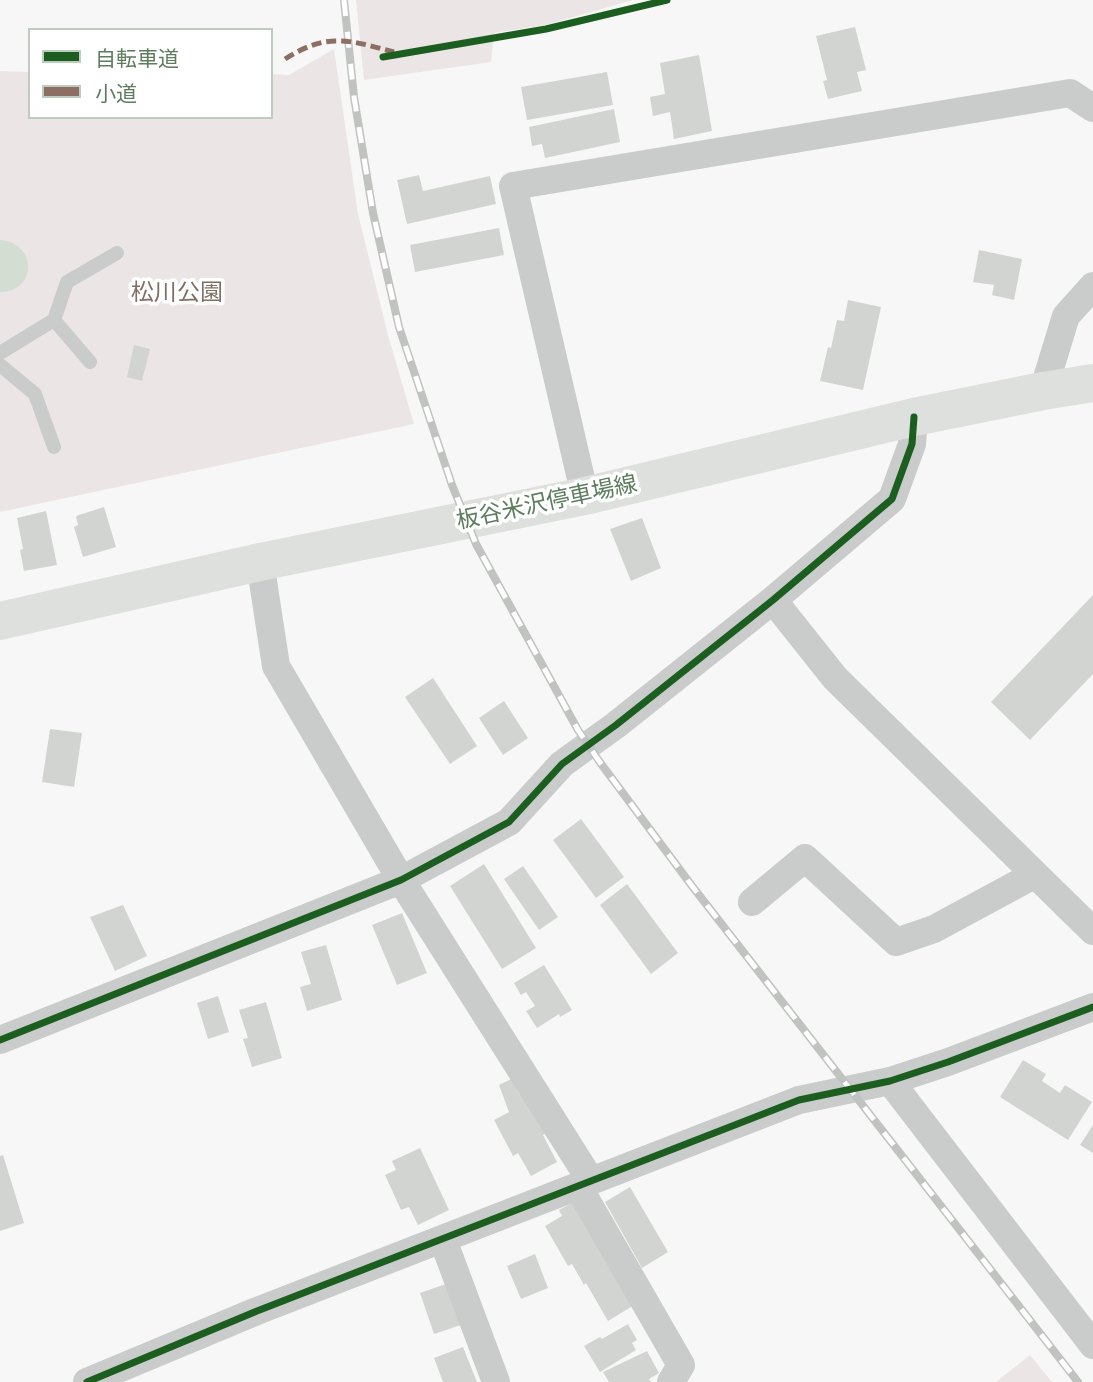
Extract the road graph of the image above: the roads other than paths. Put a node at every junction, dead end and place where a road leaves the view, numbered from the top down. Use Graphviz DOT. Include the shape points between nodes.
graph roads {
  1 [pos="1093,108"];
  2 [pos="117,253"];
  3 [pos="1093,286"];
  4 [pos="54,320"];
  5 [pos="0,353"];
  6 [pos="90,362"];
  7 [pos="0,365"];
  8 [pos="1093,383"];
  9 [pos="1043,391"];
  10 [pos="914,417"];
  11 [pos="54,447"];
  12 [pos="585,496"];
  13 [pos="260,562"];
  14 [pos="773,600"];
  15 [pos="0,621"];
  16 [pos="1034,875"];
  17 [pos="401,880"];
  18 [pos="752,902"];
  19 [pos="1093,931"];
  20 [pos="1093,1007"];
  21 [pos="0,1040"];
  22 [pos="890,1081"];
  23 [pos="584,1183"];
  24 [pos="443,1240"];
  25 [pos="1093,1345"];
  26 [pos="87,1382"];
  27 [pos="496,1382"];
  28 [pos="671,1382"];
  1 -- 12 [label="street" via="1070,93 513,186"];
  2 -- 4 [label="lane" via="67,282"];
  3 -- 9 [label="street" via="1066,316"];
  4 -- 5 [label="lane"];
  4 -- 6 [label="lane"];
  7 -- 11 [label="lane" via="35,394"];
  8 -- 9 [label="main road, 板谷米沢停車場線"];
  9 -- 10 [label="main road, 板谷米沢停車場線"];
  10 -- 12 [label="main road, 板谷米沢停車場線"];
  10 -- 14 [label="street" via="912,444 892,499"];
  12 -- 13 [label="main road, 板谷米沢停車場線"];
  13 -- 15 [label="main road, 板谷米沢停車場線"];
  13 -- 17 [label="street" via="276,666"];
  14 -- 16 [label="street" via="835,678"];
  14 -- 17 [label="street" via="562,764 509,822"];
  16 -- 18 [label="street" via="934,929 896,942 805,858"];
  16 -- 19 [label="street"];
  17 -- 21 [label="street"];
  17 -- 23 [label="street"];
  20 -- 22 [label="street"];
  22 -- 23 [label="street" via="799,1100"];
  22 -- 25 [label="street"];
  23 -- 24 [label="street"];
  23 -- 28 [label="street" via="681,1365"];
  24 -- 26 [label="street"];
  24 -- 27 [label="street"];
}
